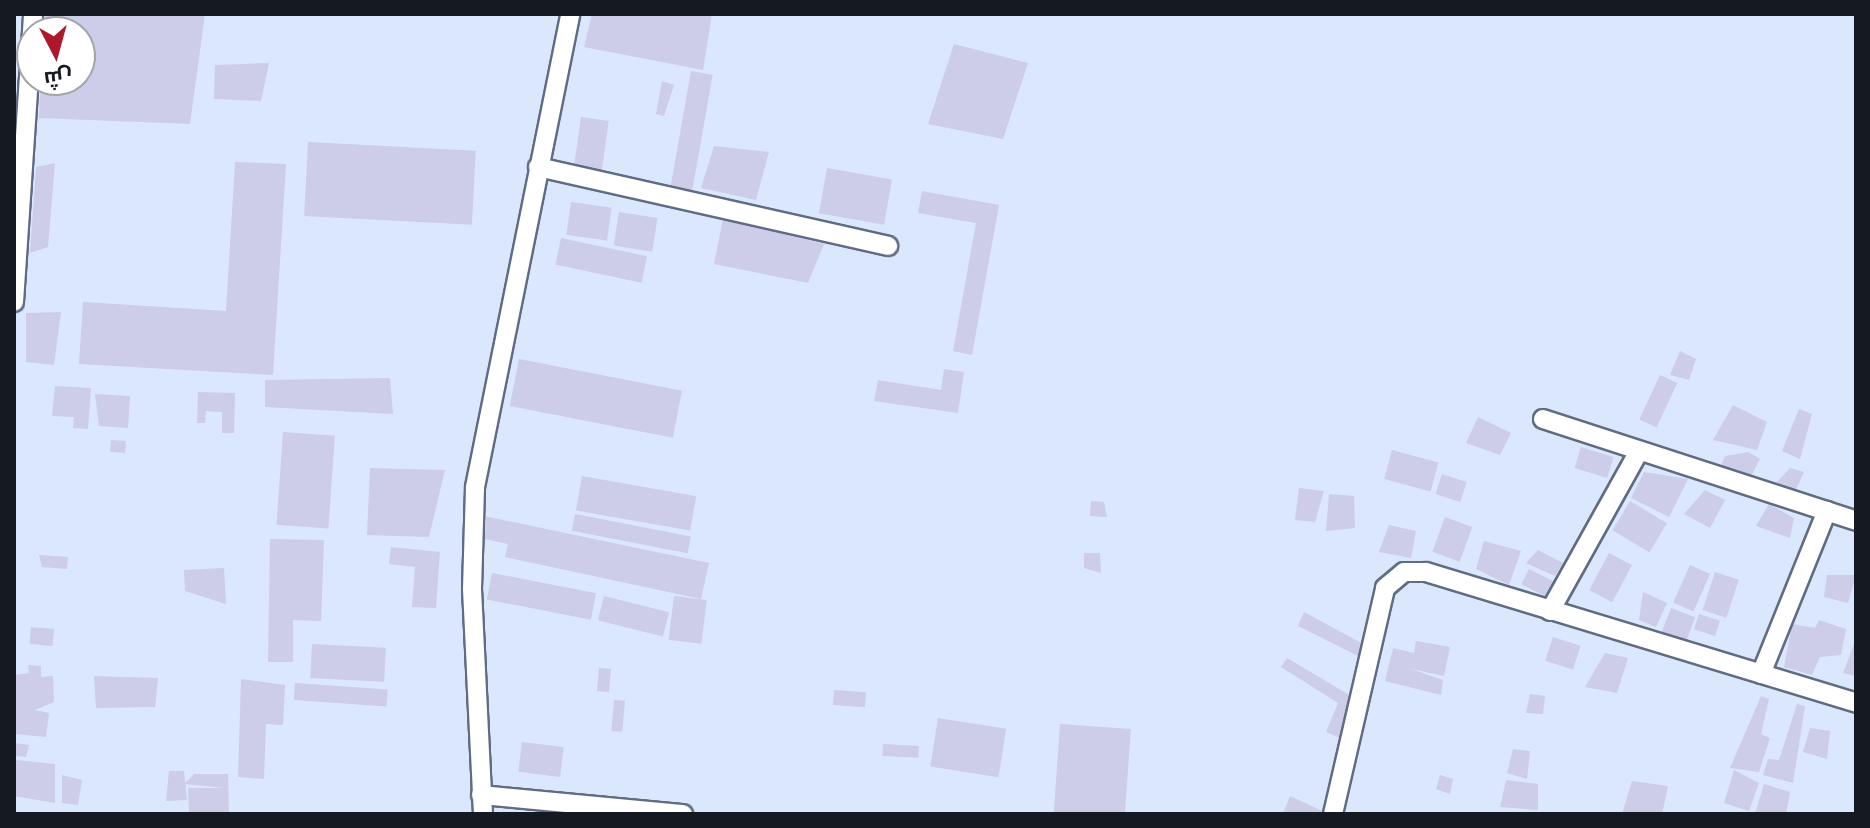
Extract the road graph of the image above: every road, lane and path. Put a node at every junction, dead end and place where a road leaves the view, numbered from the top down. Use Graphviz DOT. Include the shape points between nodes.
graph roads {
  1 [pos="33,14"];
  2 [pos="570,14"];
  3 [pos="538,167"];
  4 [pos="888,246"];
  5 [pos="14,302"];
  6 [pos="1543,419"];
  7 [pos="1639,451"];
  8 [pos="1827,511"];
  9 [pos="1856,521"];
  10 [pos="1550,611"];
  11 [pos="1761,674"];
  12 [pos="1856,703"];
  13 [pos="482,804"];
  14 [pos="683,814"];
  15 [pos="1333,814"];
  1 -- 5 [label="street"];
  2 -- 3 [label="street"];
  3 -- 4 [label="street"];
  3 -- 13 [label="street" via="475,487 472,589"];
  6 -- 7 [label="street"];
  7 -- 8 [label="street"];
  7 -- 10 [label="street"];
  8 -- 9 [label="street"];
  8 -- 11 [label="street"];
  10 -- 11 [label="street"];
  10 -- 15 [label="street" via="1426,572 1394,578 1385,588"];
  11 -- 12 [label="street"];
  13 -- 14 [label="street"];
}
